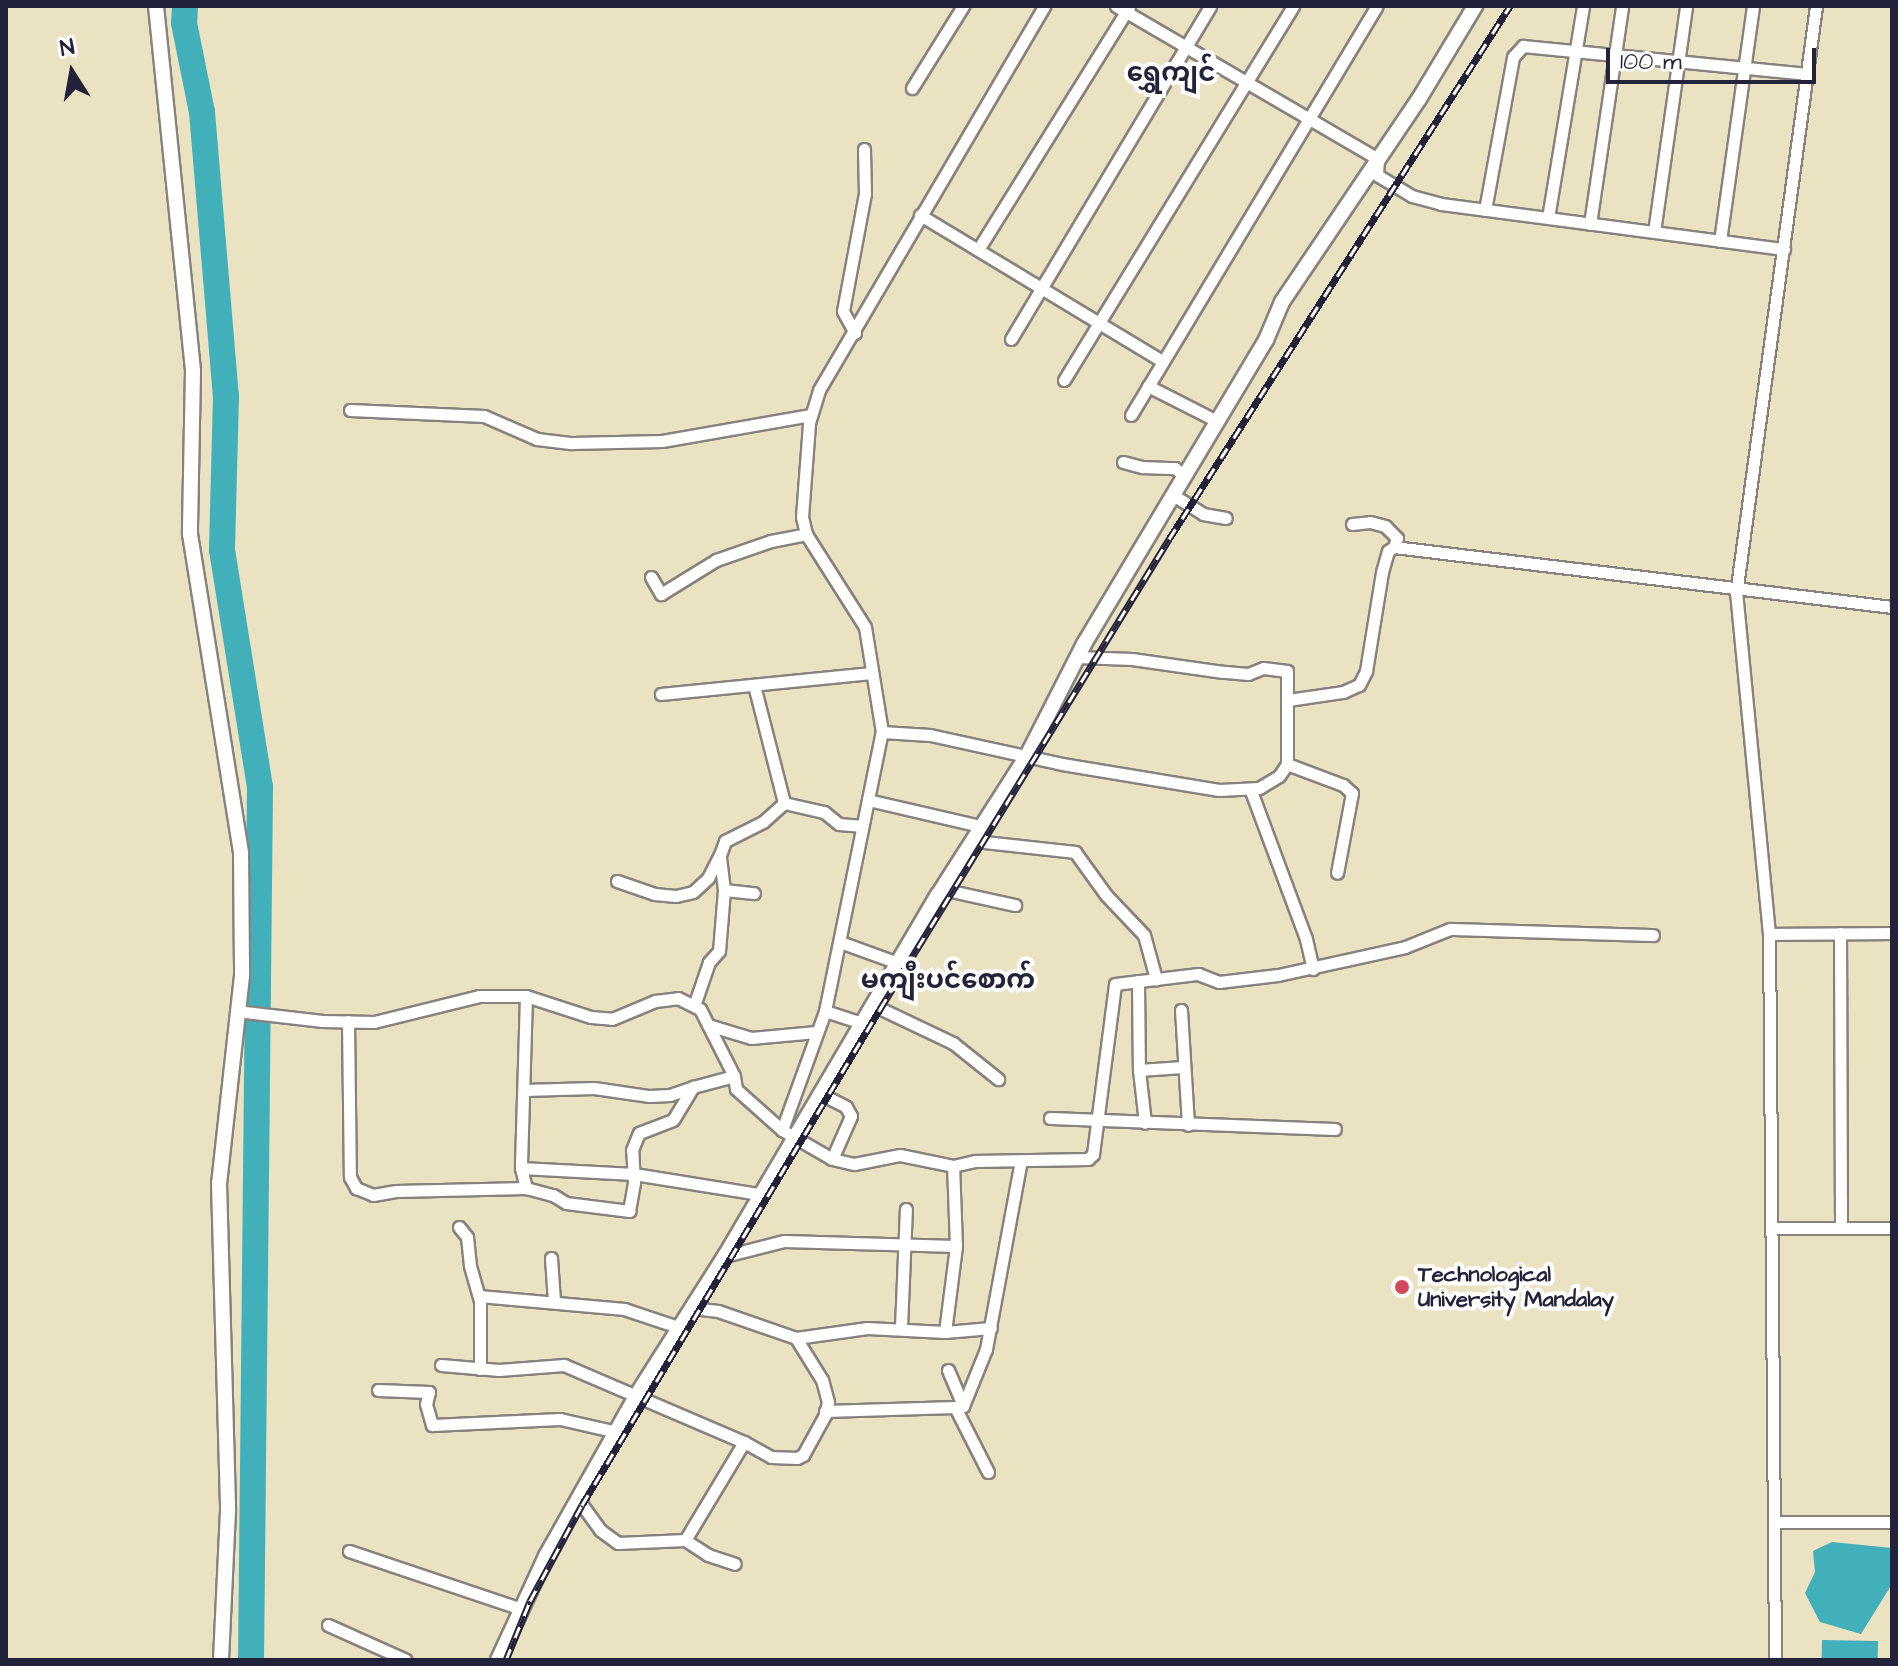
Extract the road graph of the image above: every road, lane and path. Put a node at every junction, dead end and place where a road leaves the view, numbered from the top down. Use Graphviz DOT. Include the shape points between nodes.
graph roads {
  1 [pos="156,6"];
  2 [pos="963,6"];
  3 [pos="1044,6"];
  4 [pos="1210,6"];
  5 [pos="1293,6"];
  6 [pos="1377,6"];
  7 [pos="1475,6"];
  8 [pos="1583,6"];
  9 [pos="1622,6"];
  10 [pos="1686,6"];
  11 [pos="1753,6"];
  12 [pos="1816,6"];
  13 [pos="1124,8"];
  14 [pos="1186,46"];
  15 [pos="1576,50"];
  16 [pos="1615,54"];
  17 [pos="1678,61"];
  18 [pos="1743,68"];
  19 [pos="1808,74"];
  20 [pos="1246,82"];
  21 [pos="912,88"];
  22 [pos="1307,118"];
  23 [pos="864,149"];
  24 [pos="1378,159"];
  25 [pos="1485,210"];
  26 [pos="920,215"];
  27 [pos="1548,218"];
  28 [pos="1590,224"];
  29 [pos="1654,232"];
  30 [pos="1720,241"];
  31 [pos="979,248"];
  32 [pos="1784,249"];
  33 [pos="1039,287"];
  34 [pos="1099,322"];
  35 [pos="855,333"];
  36 [pos="1011,339"];
  37 [pos="1162,361"];
  38 [pos="1064,380"];
  39 [pos="1148,386"];
  40 [pos="350,410"];
  41 [pos="811,415"];
  42 [pos="1131,415"];
  43 [pos="1217,421"];
  44 [pos="1123,462"];
  45 [pos="1184,476"];
  46 [pos="1173,495"];
  47 [pos="1226,518"];
  48 [pos="1352,524"];
  49 [pos="806,534"];
  50 [pos="1394,547"];
  51 [pos="651,577"];
  52 [pos="1737,589"];
  53 [pos="1892,607"];
  54 [pos="1077,657"];
  55 [pos="871,673"];
  56 [pos="754,685"];
  57 [pos="661,694"];
  58 [pos="1288,700"];
  59 [pos="882,732"];
  60 [pos="1027,756"];
  61 [pos="1287,764"];
  62 [pos="1251,791"];
  63 [pos="868,800"];
  64 [pos="784,803"];
  65 [pos="860,826"];
  66 [pos="984,827"];
  67 [pos="975,841"];
  68 [pos="720,855"];
  69 [pos="1337,873"];
  70 [pos="617,881"];
  71 [pos="942,889"];
  72 [pos="724,890"];
  73 [pos="754,893"];
  74 [pos="1015,905"];
  75 [pos="1840,933"];
  76 [pos="1892,933"];
  77 [pos="1769,934"];
  78 [pos="1653,935"];
  79 [pos="840,942"];
  80 [pos="898,963"];
  81 [pos="1313,969"];
  82 [pos="1156,979"];
  83 [pos="1138,981"];
  84 [pos="526,996"];
  85 [pos="695,1003"];
  86 [pos="873,1005"];
  87 [pos="1181,1010"];
  88 [pos="242,1011"];
  89 [pos="825,1011"];
  90 [pos="348,1021"];
  91 [pos="861,1023"];
  92 [pos="708,1025"];
  93 [pos="816,1032"];
  94 [pos="1183,1067"];
  95 [pos="1139,1070"];
  96 [pos="734,1076"];
  97 [pos="998,1079"];
  98 [pos="693,1087"];
  99 [pos="524,1090"];
  100 [pos="821,1094"];
  101 [pos="1050,1118"];
  102 [pos="1097,1122"];
  103 [pos="1145,1123"];
  104 [pos="1188,1125"];
  105 [pos="1335,1129"];
  106 [pos="788,1134"];
  107 [pos="832,1159"];
  108 [pos="1021,1161"];
  109 [pos="953,1166"];
  110 [pos="521,1168"];
  111 [pos="634,1174"];
  112 [pos="526,1188"];
  113 [pos="759,1194"];
  114 [pos="906,1209"];
  115 [pos="459,1227"];
  116 [pos="1771,1228"];
  117 [pos="1841,1228"];
  118 [pos="1892,1228"];
  119 [pos="905,1245"];
  120 [pos="956,1246"];
  121 [pos="725,1256"];
  122 [pos="551,1258"];
  123 [pos="479,1296"];
  124 [pos="554,1301"];
  125 [pos="693,1308"];
  126 [pos="901,1327"];
  127 [pos="681,1328"];
  128 [pos="991,1328"];
  129 [pos="945,1332"];
  130 [pos="796,1338"];
  131 [pos="441,1365"];
  132 [pos="480,1369"];
  133 [pos="948,1370"];
  134 [pos="378,1390"];
  135 [pos="636,1396"];
  136 [pos="959,1406"];
  137 [pos="825,1411"];
  138 [pos="617,1432"];
  139 [pos="744,1442"];
  140 [pos="988,1472"];
  141 [pos="581,1494"];
  142 [pos="1775,1522"];
  143 [pos="1892,1522"];
  144 [pos="685,1540"];
  145 [pos="349,1551"];
  146 [pos="735,1564"];
  147 [pos="521,1609"];
  148 [pos="328,1625"];
  149 [pos="221,1660"];
  150 [pos="406,1660"];
  151 [pos="498,1660"];
  152 [pos="1775,1660"];
  1 -- 88 [label="street" via="193,371 190,534 241,853"];
  2 -- 21 [label="street"];
  3 -- 26 [label="street"];
  4 -- 14 [label="street"];
  5 -- 20 [label="street"];
  6 -- 22 [label="street"];
  7 -- 24 [label="street"];
  8 -- 15 [label="street"];
  9 -- 16 [label="street"];
  10 -- 17 [label="street"];
  11 -- 18 [label="street"];
  12 -- 19 [label="street"];
  13 -- 14 [label="street"];
  13 -- 31 [label="street"];
  14 -- 20 [label="street"];
  14 -- 33 [label="street"];
  15 -- 16 [label="street"];
  15 -- 25 [label="street" via="1533,44 1518,48"];
  15 -- 27 [label="street"];
  16 -- 17 [label="street"];
  16 -- 28 [label="street"];
  17 -- 18 [label="street"];
  17 -- 29 [label="street"];
  18 -- 19 [label="street"];
  18 -- 30 [label="street"];
  19 -- 32 [label="street"];
  20 -- 22 [label="street"];
  20 -- 34 [label="street"];
  22 -- 24 [label="street"];
  22 -- 37 [label="street"];
  23 -- 35 [label="street" via="865,194 843,311"];
  24 -- 25 [label="street" via="1377,175 1412,196"];
  24 -- 43 [label="street" via="1282,302 1266,340"];
  25 -- 27 [label="street"];
  26 -- 31 [label="street"];
  26 -- 35 [label="street"];
  27 -- 28 [label="street"];
  28 -- 29 [label="street"];
  29 -- 30 [label="street"];
  30 -- 32 [label="street"];
  31 -- 33 [label="street"];
  32 -- 52 [label="street"];
  33 -- 34 [label="street"];
  33 -- 36 [label="street"];
  34 -- 37 [label="street"];
  34 -- 38 [label="street"];
  35 -- 41 [label="street" via="819,390"];
  37 -- 39 [label="street"];
  39 -- 42 [label="street"];
  39 -- 43 [label="street"];
  40 -- 41 [label="street" via="484,416 537,439 572,443 662,441"];
  41 -- 49 [label="street" via="804,469"];
  43 -- 45 [label="street"];
  44 -- 45 [label="street" via="1175,468"];
  45 -- 46 [label="street"];
  46 -- 47 [label="street" via="1203,514"];
  46 -- 54 [label="street"];
  48 -- 50 [label="street" via="1385,526 1397,538"];
  49 -- 51 [label="street" via="716,560 661,594"];
  49 -- 55 [label="street" via="865,627"];
  50 -- 52 [label="street"];
  50 -- 58 [label="street" via="1382,572 1366,671 1359,685"];
  52 -- 53 [label="street"];
  52 -- 77 [label="street"];
  54 -- 58 [label="street" via="1248,674 1263,668 1287,671"];
  54 -- 60 [label="street"];
  55 -- 56 [label="street"];
  55 -- 59 [label="street"];
  56 -- 57 [label="street"];
  56 -- 64 [label="street"];
  58 -- 61 [label="street"];
  59 -- 60 [label="street" via="930,735"];
  59 -- 63 [label="street"];
  60 -- 62 [label="street" via="1170,783"];
  60 -- 66 [label="street"];
  61 -- 62 [label="street" via="1279,776"];
  61 -- 69 [label="street" via="1352,793"];
  62 -- 81 [label="street"];
  63 -- 65 [label="street"];
  63 -- 66 [label="street"];
  64 -- 65 [label="street" via="824,812 839,824"];
  64 -- 68 [label="street" via="763,822 725,841"];
  65 -- 79 [label="street"];
  66 -- 67 [label="street"];
  67 -- 71 [label="street"];
  67 -- 82 [label="street" via="1075,852 1144,935"];
  68 -- 70 [label="street" via="693,892 654,894"];
  68 -- 72 [label="street"];
  71 -- 74 [label="street"];
  71 -- 80 [label="street"];
  72 -- 73 [label="street"];
  72 -- 85 [label="street" via="719,951 709,962"];
  75 -- 76 [label="street"];
  75 -- 77 [label="street"];
  75 -- 117 [label="street"];
  77 -- 116 [label="street"];
  78 -- 81 [label="street" via="1450,929 1405,947"];
  79 -- 80 [label="street"];
  79 -- 89 [label="street"];
  80 -- 86 [label="street"];
  81 -- 82 [label="street" via="1219,982 1198,974"];
  82 -- 83 [label="street"];
  83 -- 95 [label="street"];
  83 -- 102 [label="street" via="1113,985"];
  84 -- 85 [label="street" via="612,1019 655,1001 678,998"];
  84 -- 90 [label="street" via="479,996 374,1022"];
  84 -- 99 [label="street"];
  85 -- 92 [label="street"];
  86 -- 91 [label="street"];
  86 -- 97 [label="street" via="953,1043"];
  87 -- 94 [label="street"];
  88 -- 90 [label="street"];
  88 -- 149 [label="street" via="219,1183 228,1511"];
  89 -- 91 [label="street"];
  89 -- 93 [label="street"];
  90 -- 112 [label="street" via="350,1168 356,1188 373,1195"];
  91 -- 100 [label="street"];
  92 -- 93 [label="street" via="751,1038"];
  92 -- 96 [label="street"];
  93 -- 106 [label="street"];
  94 -- 95 [label="street"];
  94 -- 104 [label="street"];
  95 -- 103 [label="street"];
  96 -- 98 [label="street"];
  96 -- 106 [label="street" via="736,1089"];
  98 -- 99 [label="street" via="649,1096 594,1088"];
  98 -- 111 [label="street" via="673,1120 639,1133 632,1150"];
  99 -- 110 [label="street"];
  100 -- 106 [label="street"];
  100 -- 107 [label="street" via="846,1107 851,1116"];
  101 -- 102 [label="street"];
  102 -- 103 [label="street"];
  102 -- 108 [label="street" via="1092,1158"];
  103 -- 104 [label="street"];
  104 -- 105 [label="street"];
  106 -- 107 [label="street"];
  106 -- 113 [label="street"];
  107 -- 109 [label="street" via="854,1164 900,1155"];
  108 -- 109 [label="street"];
  108 -- 128 [label="street"];
  109 -- 120 [label="street"];
  110 -- 111 [label="street"];
  110 -- 112 [label="street"];
  111 -- 112 [label="street" via="629,1211 566,1203"];
  111 -- 113 [label="street"];
  113 -- 121 [label="street"];
  114 -- 119 [label="street"];
  115 -- 123 [label="street" via="467,1237"];
  116 -- 117 [label="street"];
  116 -- 142 [label="street"];
  117 -- 118 [label="street"];
  119 -- 120 [label="street"];
  119 -- 121 [label="street" via="784,1241"];
  119 -- 126 [label="street"];
  120 -- 129 [label="street"];
  121 -- 125 [label="street"];
  122 -- 124 [label="street"];
  123 -- 124 [label="street"];
  123 -- 132 [label="street"];
  124 -- 127 [label="street" via="624,1309"];
  125 -- 127 [label="street"];
  125 -- 130 [label="street" via="718,1311"];
  126 -- 129 [label="street"];
  126 -- 130 [label="street"];
  127 -- 135 [label="street"];
  128 -- 129 [label="street"];
  128 -- 136 [label="street"];
  130 -- 137 [label="street" via="822,1380"];
  131 -- 132 [label="street"];
  132 -- 135 [label="street" via="564,1365"];
  133 -- 136 [label="street"];
  134 -- 138 [label="street" via="429,1392 426,1404 432,1425 560,1419"];
  135 -- 138 [label="street"];
  135 -- 139 [label="street"];
  136 -- 137 [label="street"];
  136 -- 140 [label="street"];
  137 -- 139 [label="street" via="797,1458 771,1457"];
  138 -- 141 [label="street"];
  139 -- 144 [label="street"];
  141 -- 144 [label="street" via="582,1505 600,1530 618,1543"];
  141 -- 147 [label="street"];
  142 -- 143 [label="street"];
  142 -- 152 [label="street"];
  144 -- 146 [label="street"];
  145 -- 147 [label="street"];
  147 -- 151 [label="street"];
  148 -- 150 [label="street"];
}
